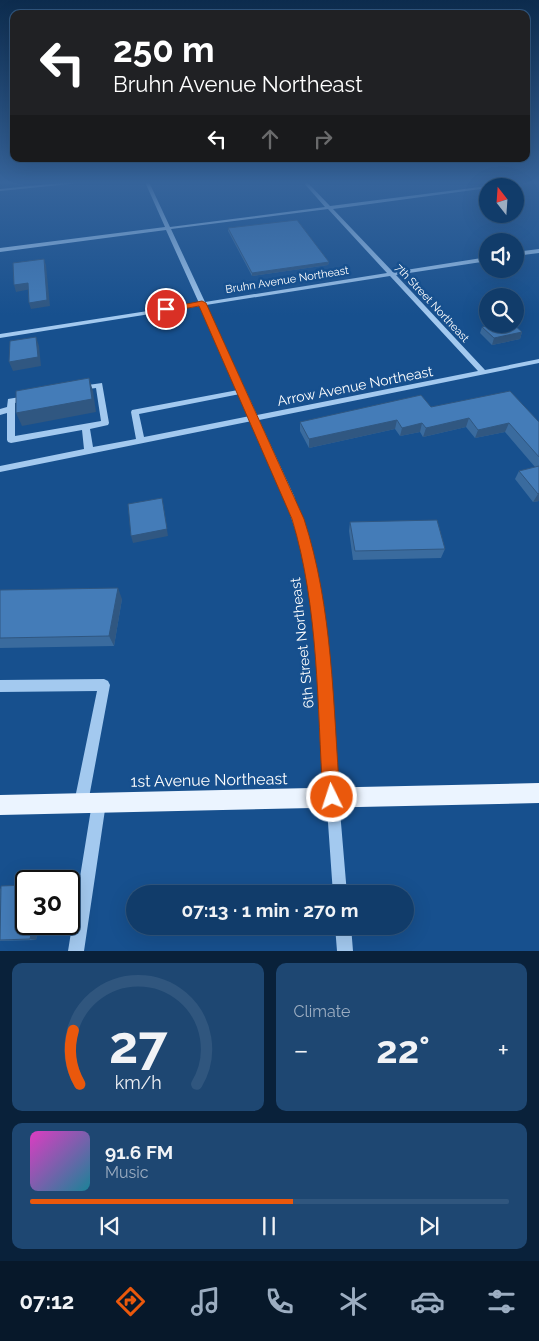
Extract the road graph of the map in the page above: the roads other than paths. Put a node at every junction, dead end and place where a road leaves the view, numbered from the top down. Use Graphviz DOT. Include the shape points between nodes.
graph roads {
  1 [pos="182,226"];
  2 [pos="347,226"];
  3 [pos="169,228"];
  4 [pos="0,250"];
  5 [pos="539,251"];
  6 [pos="524,253"];
  7 [pos="479,260"];
  8 [pos="392,274"];
  9 [pos="202,303"];
  10 [pos="0,336"];
  11 [pos="539,361"];
  12 [pos="484,372"];
  13 [pos="70,390"];
  14 [pos="242,391"];
  15 [pos="31,398"];
  16 [pos="11,409"];
  17 [pos="0,412"];
  18 [pos="255,419"];
  19 [pos="86,427"];
  20 [pos="141,441"];
  21 [pos="89,452"];
  22 [pos="0,469"];
  23 [pos="0,686"];
  24 [pos="539,793"];
  25 [pos="332,797"];
  26 [pos="90,803"];
  27 [pos="0,805"];
  28 [pos="339,885"];
  29 [pos="344,935"];
  30 [pos="76,951"];
  31 [pos="345,951"];
  1 -- 3 [label="street"];
  2 -- 8 [label="street, 7th Street Northeast"];
  3 -- 4 [label="street"];
  3 -- 9 [label="street, 6th Street Northeast"];
  5 -- 6 [label="street"];
  7 -- 8 [label="street, Bruhn Avenue Northeast"];
  8 -- 9 [label="street, Bruhn Avenue Northeast"];
  8 -- 12 [label="street, 7th Street Northeast"];
  9 -- 10 [label="street, Bruhn Avenue Northeast"];
  9 -- 14 [label="street, 6th Street Northeast"];
  11 -- 12 [label="street, Arrow Avenue Northeast"];
  12 -- 18 [label="street, Arrow Avenue Northeast"];
  13 -- 19 [label="street" via="99,385 105,423"];
  14 -- 18 [label="street, 6th Street Northeast"];
  14 -- 20 [label="street" via="135,412"];
  15 -- 16 [label="street" via="11,401"];
  16 -- 17 [label="street"];
  16 -- 19 [label="street" via="12,440"];
  18 -- 20 [label="street, Arrow Avenue Northeast"];
  18 -- 25 [label="street, 6th Street Northeast" via="298,519 313,578"];
  19 -- 21 [label="street"];
  20 -- 21 [label="street, Arrow Avenue Northeast"];
  21 -- 22 [label="street, Arrow Avenue Northeast"];
  23 -- 26 [label="street" via="104,685"];
  24 -- 25 [label="main road, 1st Avenue Northeast"];
  25 -- 26 [label="main road, 1st Avenue Northeast"];
  25 -- 28 [label="street, 6th Street Northeast"];
  26 -- 27 [label="main road, 1st Avenue Northeast"];
  26 -- 30 [label="street"];
  29 -- 31 [label="street"];
}
